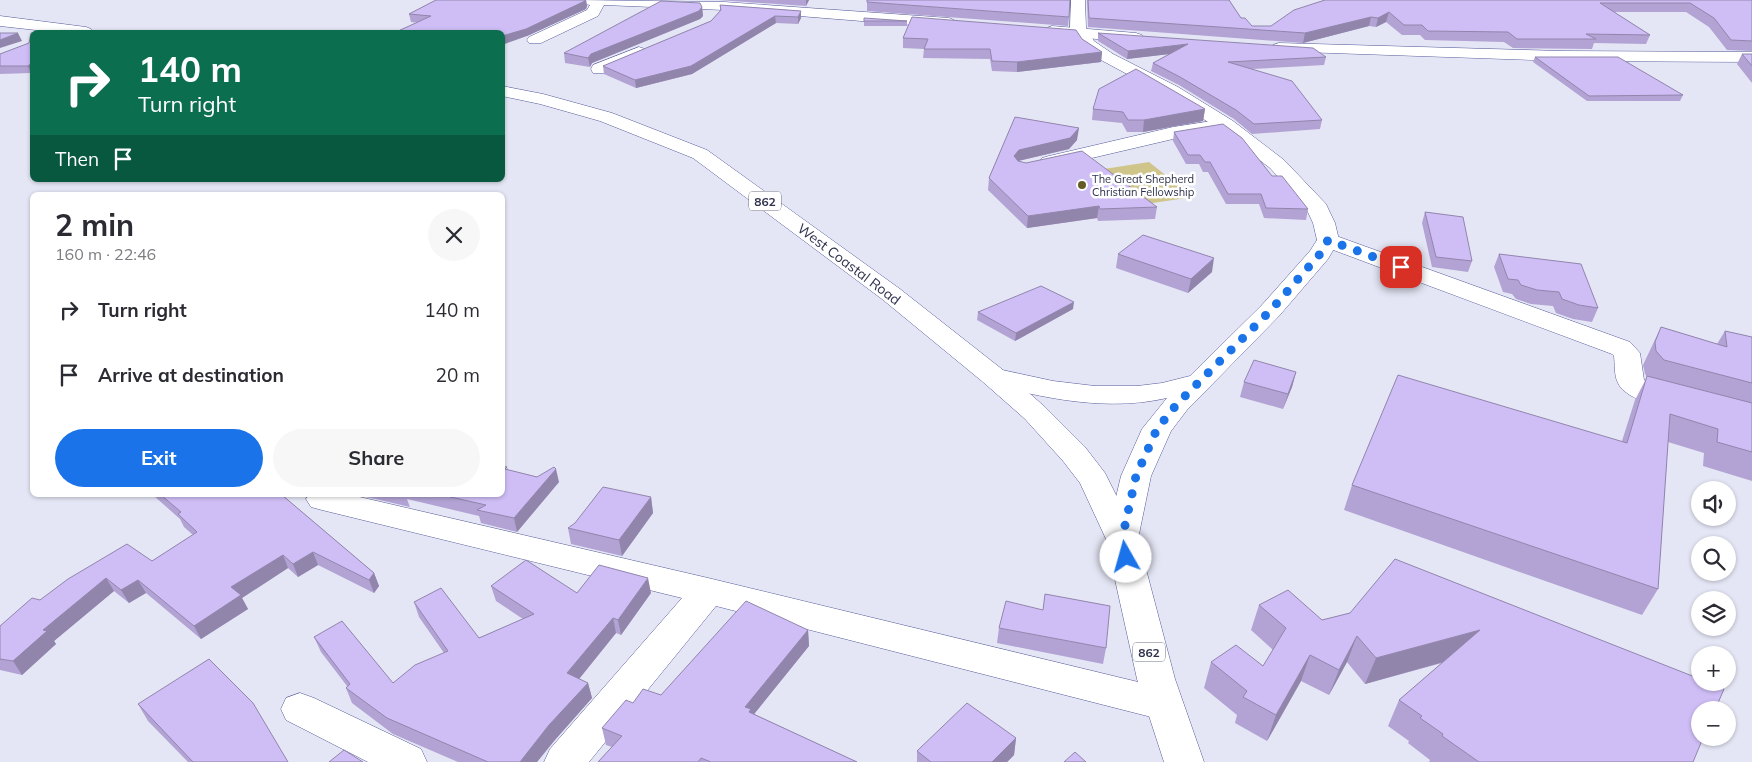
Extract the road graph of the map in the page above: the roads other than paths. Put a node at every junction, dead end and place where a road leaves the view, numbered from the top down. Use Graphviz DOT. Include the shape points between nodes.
graph roads {
  1 [pos="584,0"];
  2 [pos="600,0"];
  3 [pos="1078,0"];
  4 [pos="0,21"];
  5 [pos="963,24"];
  6 [pos="58,30"];
  7 [pos="1041,30"];
  8 [pos="1080,34"];
  9 [pos="1148,39"];
  10 [pos="535,40"];
  11 [pos="655,46"];
  12 [pos="1262,47"];
  13 [pos="1752,57"];
  14 [pos="599,68"];
  15 [pos="505,92"];
  16 [pos="1226,124"];
  17 [pos="1034,165"];
  18 [pos="1328,240"];
  19 [pos="993,376"];
  20 [pos="1198,382"];
  21 [pos="1695,407"];
  22 [pos="322,499"];
  23 [pos="1122,539"];
  24 [pos="708,591"];
  25 [pos="1163,704"];
  26 [pos="300,709"];
  27 [pos="407,762"];
  28 [pos="564,762"];
  29 [pos="1184,762"];
  1 -- 2 [label="street"];
  2 -- 5 [label="street" via="708,12"];
  2 -- 10 [label="street" via="593,13"];
  3 -- 8 [label="street" via="1076,13"];
  4 -- 6 [label="street"];
  7 -- 8 [label="street"];
  8 -- 9 [label="street"];
  8 -- 16 [label="street" via="1107,57"];
  11 -- 14 [label="street"];
  12 -- 13 [label="street" via="1563,56"];
  15 -- 19 [label="street, West Coastal Road / 862" via="606,117 700,154 890,294"];
  16 -- 17 [label="street"];
  16 -- 18 [label="street" via="1277,164 1315,204"];
  18 -- 20 [label="street" via="1320,254 1270,311"];
  18 -- 21 [label="street" via="1621,348 1627,353 1629,380 1635,387"];
  19 -- 20 [label="street" via="1052,390 1089,393 1156,392"];
  19 -- 23 [label="street, West Coastal Road / 862" via="1035,413 1079,460 1094,480"];
  20 -- 23 [label="street" via="1157,429 1136,476"];
  22 -- 24 [label="street"];
  23 -- 25 [label="street, 862"];
  24 -- 25 [label="street"];
  24 -- 28 [label="street"];
  25 -- 29 [label="street, 862"];
  26 -- 27 [label="street"];
}
